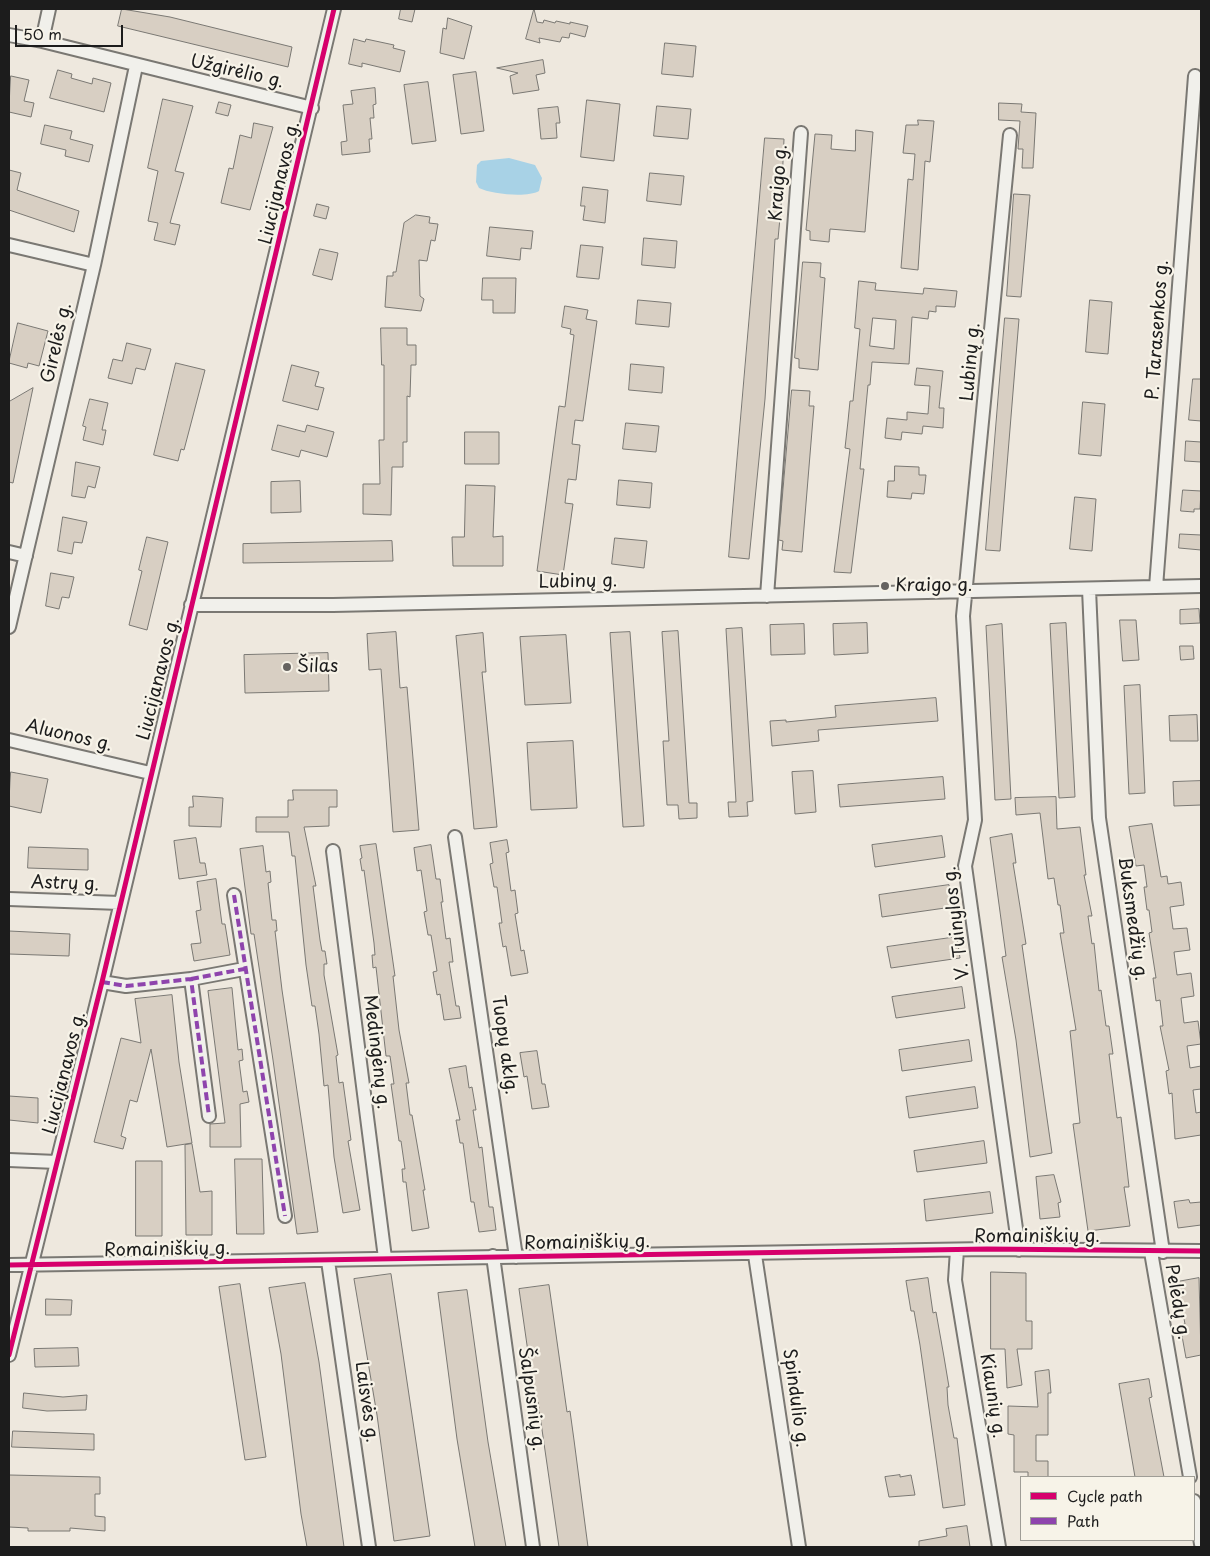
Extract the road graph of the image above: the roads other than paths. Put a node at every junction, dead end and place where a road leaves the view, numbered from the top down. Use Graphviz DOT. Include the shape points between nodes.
graph roads {
  1 [pos="50,9"];
  2 [pos="334,9"];
  3 [pos="9,35"];
  4 [pos="42,41"];
  5 [pos="136,66"];
  6 [pos="1195,76"];
  7 [pos="312,108"];
  8 [pos="801,133"];
  9 [pos="1010,135"];
  10 [pos="9,245"];
  11 [pos="94,265"];
  12 [pos="9,552"];
  13 [pos="26,556"];
  14 [pos="1201,586"];
  15 [pos="1156,587"];
  16 [pos="1089,589"];
  17 [pos="967,591"];
  18 [pos="767,596"];
  19 [pos="191,605"];
  20 [pos="9,627"];
  21 [pos="9,740"];
  22 [pos="150,773"];
  23 [pos="455,837"];
  24 [pos="333,851"];
  25 [pos="234,894"];
  26 [pos="9,899"];
  27 [pos="120,904"];
  28 [pos="244,969"];
  29 [pos="191,979"];
  30 [pos="102,982"];
  31 [pos="208,1116"];
  32 [pos="9,1160"];
  33 [pos="57,1162"];
  34 [pos="285,1216"];
  35 [pos="958,1250"];
  36 [pos="1018,1250"];
  37 [pos="1201,1251"];
  38 [pos="1157,1252"];
  39 [pos="756,1255"];
  40 [pos="493,1256"];
  41 [pos="516,1257"];
  42 [pos="385,1258"];
  43 [pos="328,1261"];
  44 [pos="9,1265"];
  45 [pos="32,1266"];
  46 [pos="9,1355"];
  47 [pos="1190,1476"];
  48 [pos="1195,1507"];
  49 [pos="1201,1544"];
  50 [pos="369,1547"];
  51 [pos="534,1547"];
  52 [pos="799,1547"];
  53 [pos="999,1547"];
  1 -- 4 [label="street"];
  2 -- 7 [label="street, Liucijanavos g."];
  3 -- 4 [label="street, Užgirėlio g."];
  4 -- 5 [label="street, Užgirėlio g."];
  5 -- 7 [label="street, Užgirėlio g."];
  5 -- 11 [label="street, Girelės g."];
  6 -- 15 [label="street, P. Tarasenkos g."];
  7 -- 19 [label="street, Liucijanavos g."];
  8 -- 18 [label="street, Kraigo g."];
  9 -- 17 [label="street, Lubinų g."];
  10 -- 11 [label="street"];
  11 -- 13 [label="street, Girelės g."];
  12 -- 13 [label="street"];
  13 -- 20 [label="street, Girelės g."];
  14 -- 15 [label="street, Lubinų g."];
  15 -- 16 [label="street, Lubinų g."];
  16 -- 17 [label="street, Lubinų g."];
  16 -- 38 [label="street, Buksmedžių g." via="1099,818"];
  17 -- 18 [label="street, Lubinų g."];
  17 -- 36 [label="street, V. Tuinylos g." via="963,616 975,820 965,866"];
  18 -- 19 [label="street, Lubinų g."];
  19 -- 22 [label="street, Liucijanavos g."];
  21 -- 22 [label="street, Aluonos g."];
  22 -- 27 [label="street, Liucijanavos g."];
  23 -- 41 [label="street, Tuopų aklg."];
  24 -- 42 [label="street, Medingėnų g."];
  25 -- 28 [label="street"];
  26 -- 27 [label="street, Astrų g."];
  27 -- 30 [label="street, Liucijanavos g."];
  28 -- 29 [label="street"];
  28 -- 34 [label="street"];
  29 -- 30 [label="street" via="126,986"];
  29 -- 31 [label="street"];
  30 -- 33 [label="street, Liucijanavos g."];
  32 -- 33 [label="street"];
  33 -- 45 [label="street, Liucijanavos g."];
  35 -- 36 [label="street, Romainiškių g."];
  35 -- 39 [label="street, Romainiškių g."];
  35 -- 53 [label="street, Kiaunių g." via="955,1280"];
  36 -- 38 [label="street, Romainiškių g."];
  37 -- 38 [label="street, Romainiškių g."];
  38 -- 47 [label="street, Pelėdų g."];
  39 -- 41 [label="street, Romainiškių g."];
  39 -- 52 [label="street, Spindulio g."];
  40 -- 41 [label="street, Romainiškių g."];
  40 -- 42 [label="street, Romainiškių g."];
  40 -- 51 [label="street, Šalpusnių g."];
  42 -- 43 [label="street, Romainiškių g."];
  43 -- 45 [label="street, Romainiškių g."];
  43 -- 50 [label="street, Laisvės g."];
  44 -- 45 [label="street, Romainiškių g."];
  45 -- 46 [label="street, Liucijanavos g."];
  48 -- 49 [label="street"];
}
